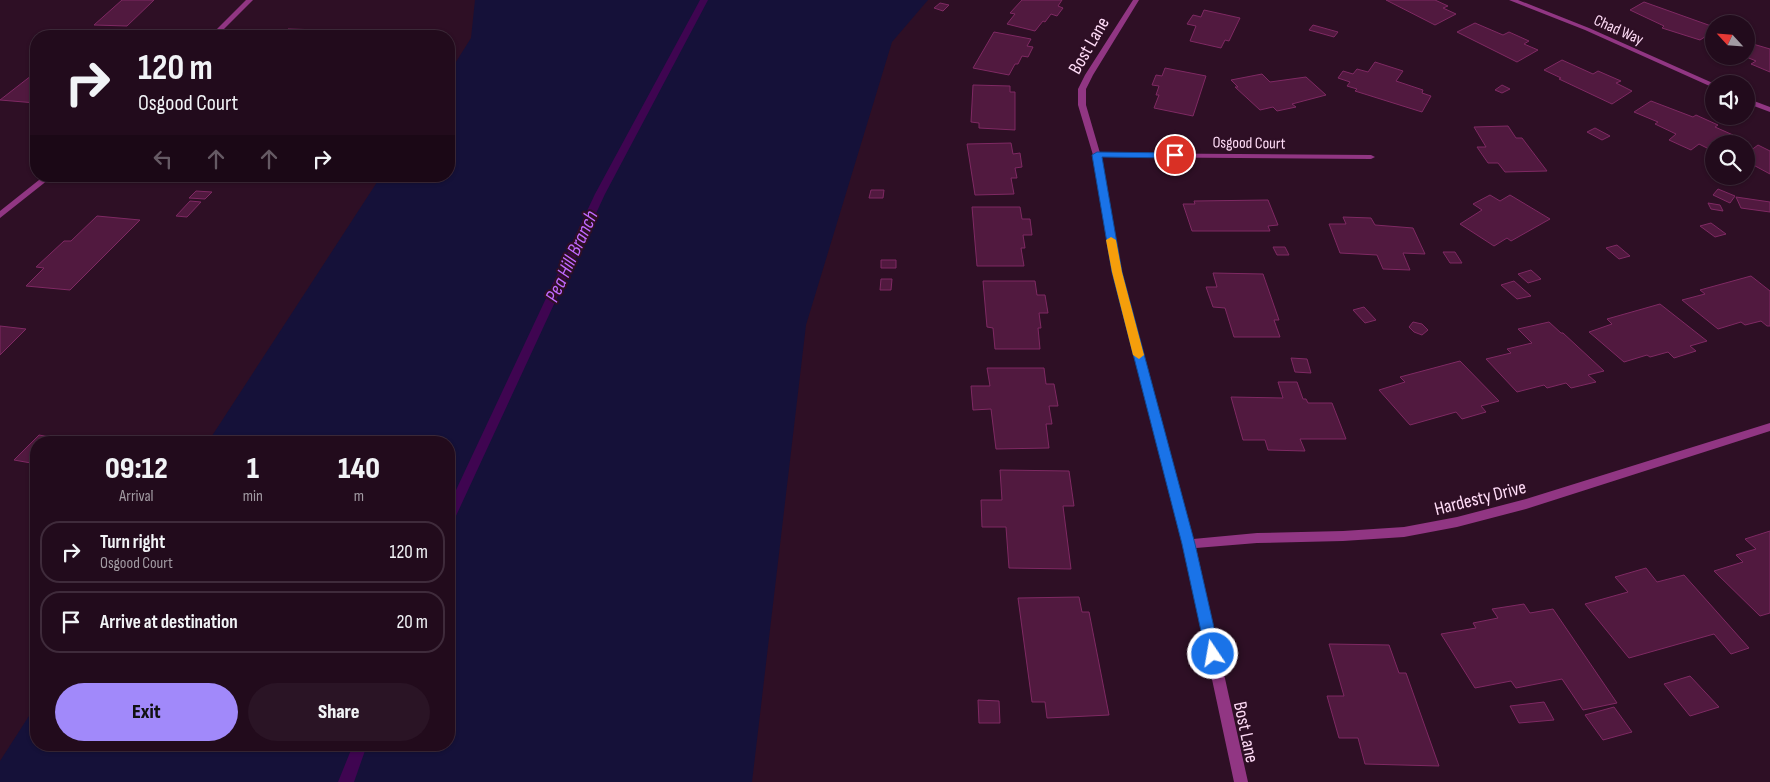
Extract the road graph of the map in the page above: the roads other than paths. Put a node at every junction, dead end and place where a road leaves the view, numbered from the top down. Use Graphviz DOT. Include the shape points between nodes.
graph roads {
  1 [pos="250,0"];
  2 [pos="1136,0"];
  3 [pos="1512,0"];
  4 [pos="220,30"];
  5 [pos="1705,82"];
  6 [pos="1755,104"];
  7 [pos="1770,110"];
  8 [pos="1097,155"];
  9 [pos="1371,157"];
  10 [pos="41,182"];
  11 [pos="0,215"];
  12 [pos="1770,427"];
  13 [pos="1189,544"];
  14 [pos="1241,782"];
  1 -- 4 [label="street"];
  2 -- 8 [label="street, Bost Lane" via="1082,90 1082,105"];
  3 -- 5 [label="street, Chad Way" via="1587,29"];
  6 -- 7 [label="street"];
  8 -- 9 [label="street, Osgood Court"];
  8 -- 13 [label="street, Bost Lane" via="1117,272"];
  10 -- 11 [label="street"];
  12 -- 13 [label="street, Hardesty Drive" via="1526,504 1457,522 1404,532"];
  13 -- 14 [label="street, Bost Lane"];
}
